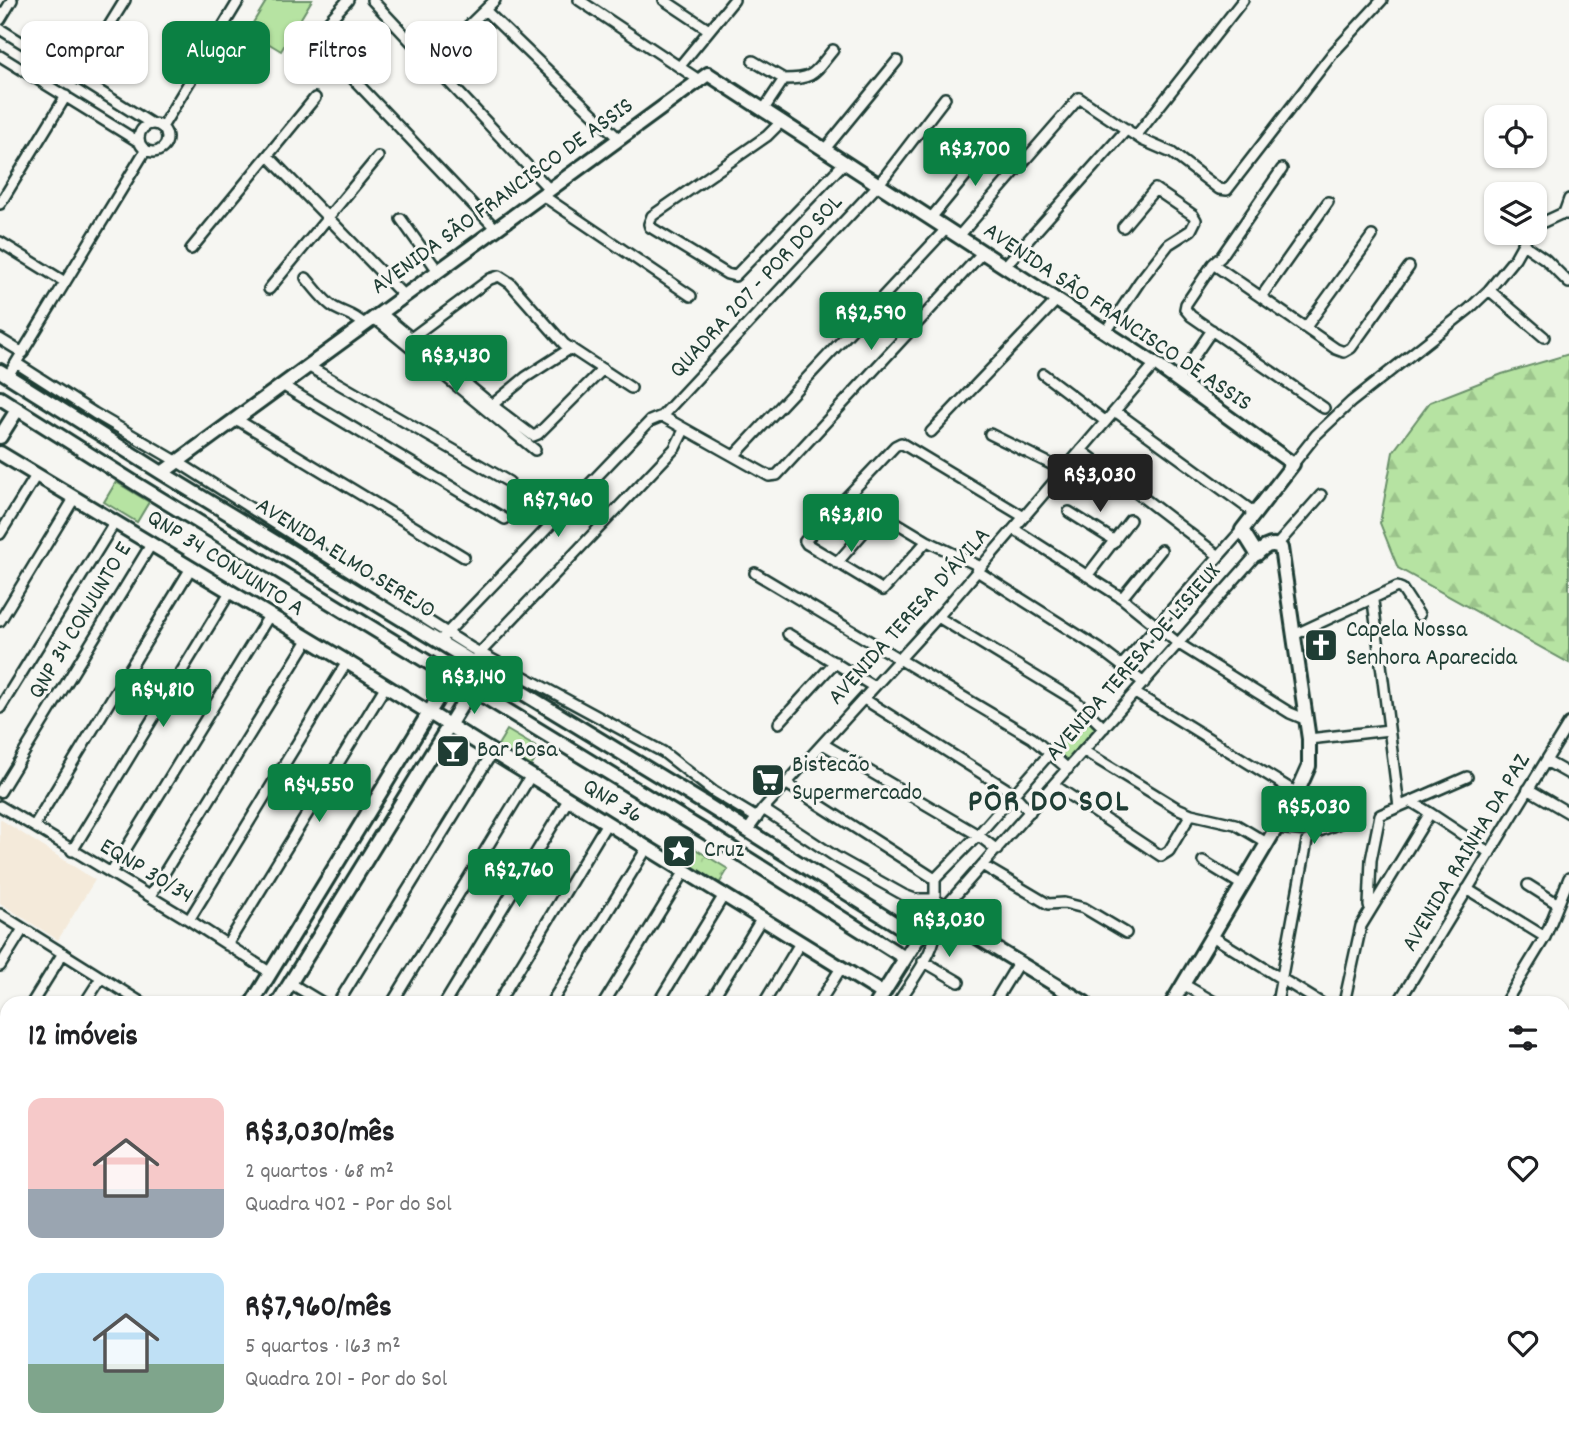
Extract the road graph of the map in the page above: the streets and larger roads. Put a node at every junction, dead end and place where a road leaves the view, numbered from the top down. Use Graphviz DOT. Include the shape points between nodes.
graph roads {
  1 [pos="12,0"];
  2 [pos="125,0"];
  3 [pos="238,0"];
  4 [pos="348,0"];
  5 [pos="372,0"];
  6 [pos="495,0"];
  7 [pos="579,0"];
  8 [pos="664,0"];
  9 [pos="734,0"];
  10 [pos="1243,0"];
  11 [pos="1382,0"];
  12 [pos="485,10"];
  13 [pos="0,20"];
  14 [pos="112,21"];
  15 [pos="474,21"];
  16 [pos="0,29"];
  17 [pos="709,30"];
  18 [pos="21,42"];
  19 [pos="832,50"];
  20 [pos="0,56"];
  21 [pos="753,61"];
  22 [pos="897,61"];
  23 [pos="680,66"];
  24 [pos="784,79"];
  25 [pos="699,80"];
  26 [pos="91,84"];
  27 [pos="66,96"];
  28 [pos="315,98"];
  29 [pos="945,98"];
  30 [pos="764,109"];
  31 [pos="782,121"];
  32 [pos="157,125"];
  33 [pos="1127,129"];
  34 [pos="1136,136"];
  35 [pos="619,139"];
  36 [pos="995,140"];
  37 [pos="139,142"];
  38 [pos="825,149"];
  39 [pos="145,150"];
  40 [pos="268,156"];
  41 [pos="378,157"];
  42 [pos="845,162"];
  43 [pos="1282,169"];
  44 [pos="879,184"];
  45 [pos="546,192"];
  46 [pos="1569,199"];
  47 [pos="1328,202"];
  48 [pos="0,204"];
  49 [pos="1567,213"];
  50 [pos="327,216"];
  51 [pos="931,218"];
  52 [pos="401,219"];
  53 [pos="1547,221"];
  54 [pos="1123,227"];
  55 [pos="947,228"];
  56 [pos="496,229"];
  57 [pos="959,236"];
  58 [pos="1372,236"];
  59 [pos="0,242"];
  60 [pos="1522,245"];
  61 [pos="1524,245"];
  62 [pos="191,249"];
  63 [pos="983,252"];
  64 [pos="1213,264"];
  65 [pos="1005,266"];
  66 [pos="1409,267"];
  67 [pos="439,271"];
  68 [pos="306,278"];
  69 [pos="65,282"];
  70 [pos="1569,282"];
  71 [pos="269,289"];
  72 [pos="1489,290"];
  73 [pos="404,296"];
  74 [pos="691,296"];
  75 [pos="1261,297"];
  76 [pos="1057,300"];
  77 [pos="373,319"];
  78 [pos="1306,327"];
  79 [pos="1212,330"];
  80 [pos="1106,332"];
  81 [pos="1544,337"];
  82 [pos="411,338"];
  83 [pos="0,339"];
  84 [pos="571,348"];
  85 [pos="23,353"];
  86 [pos="16,363"];
  87 [pos="1155,363"];
  88 [pos="308,366"];
  89 [pos="603,369"];
  90 [pos="4,374"];
  91 [pos="1043,374"];
  92 [pos="1178,380"];
  93 [pos="282,385"];
  94 [pos="631,388"];
  95 [pos="0,398"];
  96 [pos="492,405"];
  97 [pos="1324,408"];
  98 [pos="17,410"];
  99 [pos="1115,411"];
  100 [pos="662,416"];
  101 [pos="236,419"];
  102 [pos="1105,421"];
  103 [pos="684,430"];
  104 [pos="931,432"];
  105 [pos="990,434"];
  106 [pos="0,436"];
  107 [pos="535,450"];
  108 [pos="1081,450"];
  109 [pos="0,453"];
  110 [pos="735,455"];
  111 [pos="177,462"];
  112 [pos="1293,464"];
  113 [pos="1063,470"];
  114 [pos="162,473"];
  115 [pos="37,474"];
  116 [pos="509,482"];
  117 [pos="1321,495"];
  118 [pos="75,497"];
  119 [pos="225,509"];
  120 [pos="1069,512"];
  121 [pos="1255,514"];
  122 [pos="1024,517"];
  123 [pos="505,519"];
  124 [pos="242,520"];
  125 [pos="1130,520"];
  126 [pos="114,522"];
  127 [pos="210,527"];
  128 [pos="1014,529"];
  129 [pos="1242,530"];
  130 [pos="0,534"];
  131 [pos="229,539"];
  132 [pos="928,541"];
  133 [pos="1115,541"];
  134 [pos="152,543"];
  135 [pos="1279,546"];
  136 [pos="1161,550"];
  137 [pos="1257,554"];
  138 [pos="1219,556"];
  139 [pos="464,557"];
  140 [pos="837,563"];
  141 [pos="191,569"];
  142 [pos="979,569"];
  143 [pos="755,573"];
  144 [pos="1087,576"];
  145 [pos="230,592"];
  146 [pos="1122,598"];
  147 [pos="1373,601"];
  148 [pos="1419,615"];
  149 [pos="269,616"];
  150 [pos="938,617"];
  151 [pos="0,621"];
  152 [pos="1156,624"];
  153 [pos="788,634"];
  154 [pos="1294,635"];
  155 [pos="443,637"];
  156 [pos="308,640"];
  157 [pos="1178,645"];
  158 [pos="476,657"];
  159 [pos="901,659"];
  160 [pos="347,662"];
  161 [pos="835,662"];
  162 [pos="1123,664"];
  163 [pos="452,675"];
  164 [pos="1144,683"];
  165 [pos="385,687"];
  166 [pos="874,687"];
  167 [pos="472,688"];
  168 [pos="1135,692"];
  169 [pos="864,699"];
  170 [pos="0,708"];
  171 [pos="427,713"];
  172 [pos="1307,720"];
  173 [pos="779,723"];
  174 [pos="1569,723"];
  175 [pos="448,726"];
  176 [pos="1104,728"];
  177 [pos="1389,730"];
  178 [pos="1309,739"];
  179 [pos="823,744"];
  180 [pos="1084,751"];
  181 [pos="1051,752"];
  182 [pos="492,753"];
  183 [pos="1546,761"];
  184 [pos="1068,769"];
  185 [pos="1569,774"];
  186 [pos="530,776"];
  187 [pos="1467,777"];
  188 [pos="787,784"];
  189 [pos="1054,785"];
  190 [pos="1528,789"];
  191 [pos="0,792"];
  192 [pos="715,792"];
  193 [pos="1013,793"];
  194 [pos="1297,793"];
  195 [pos="568,800"];
  196 [pos="1412,802"];
  197 [pos="702,803"];
  198 [pos="0,806"];
  199 [pos="1399,807"];
  200 [pos="717,812"];
  201 [pos="1030,812"];
  202 [pos="1430,813"];
  203 [pos="1569,813"];
  204 [pos="760,814"];
  205 [pos="1191,814"];
  206 [pos="687,820"];
  207 [pos="1345,821"];
  208 [pos="607,823"];
  209 [pos="34,826"];
  210 [pos="1276,828"];
  211 [pos="704,831"];
  212 [pos="747,831"];
  213 [pos="978,835"];
  214 [pos="1307,841"];
  215 [pos="1267,843"];
  216 [pos="647,848"];
  217 [pos="72,850"];
  218 [pos="997,850"];
  219 [pos="1490,853"];
  220 [pos="1203,861"];
  221 [pos="338,863"];
  222 [pos="982,865"];
  223 [pos="685,871"];
  224 [pos="111,873"];
  225 [pos="357,875"];
  226 [pos="1569,878"];
  227 [pos="328,879"];
  228 [pos="935,880"];
  229 [pos="1528,885"];
  230 [pos="1242,886"];
  231 [pos="1467,889"];
  232 [pos="347,891"];
  233 [pos="724,895"];
  234 [pos="150,896"];
  235 [pos="935,899"];
  236 [pos="1558,904"];
  237 [pos="1369,911"];
  238 [pos="940,913"];
  239 [pos="0,914"];
  240 [pos="762,918"];
  241 [pos="189,919"];
  242 [pos="23,929"];
  243 [pos="905,930"];
  244 [pos="1126,933"];
  245 [pos="1212,936"];
  246 [pos="1545,937"];
  247 [pos="918,938"];
  248 [pos="800,943"];
  249 [pos="227,945"];
  250 [pos="62,953"];
  251 [pos="905,958"];
  252 [pos="923,961"];
  253 [pos="1018,962"];
  254 [pos="0,966"];
  255 [pos="841,968"];
  256 [pos="271,972"];
  257 [pos="101,978"];
  258 [pos="1282,979"];
  259 [pos="959,982"];
  260 [pos="290,983"];
  261 [pos="1183,984"];
  262 [pos="36,996"];
  263 [pos="89,996"];
  264 [pos="130,996"];
  265 [pos="256,996"];
  266 [pos="282,996"];
  267 [pos="311,996"];
  268 [pos="342,996"];
  269 [pos="396,996"];
  270 [pos="448,996"];
  271 [pos="502,996"];
  272 [pos="555,996"];
  273 [pos="608,996"];
  274 [pos="662,996"];
  275 [pos="714,996"];
  276 [pos="768,996"];
  277 [pos="823,996"];
  278 [pos="876,996"];
  279 [pos="880,996"];
  280 [pos="902,996"];
  281 [pos="998,996"];
  282 [pos="1065,996"];
  283 [pos="1176,996"];
  284 [pos="1204,996"];
  285 [pos="1278,996"];
  286 [pos="1310,996"];
  287 [pos="1345,996"];
  288 [pos="1402,996"];
  289 [pos="1509,996"];
  1 -- 13 [label="street"];
  2 -- 14 [label="street"];
  3 -- 32 [label="street"];
  4 -- 56 [label="street" via="318,33 320,43"];
  5 -- 45 [label="street"];
  6 -- 12 [label="street"];
  7 -- 23 [label="street"];
  8 -- 17 [label="street"];
  9 -- 17 [label="street"];
  10 -- 34 [label="street"];
  11 -- 34 [label="street" via="1333,53 1227,190 1219,189 1172,153"];
  12 -- 15 [label="street"];
  12 -- 35 [label="street"];
  16 -- 18 [label="street"];
  17 -- 23 [label="street"];
  19 -- 24 [label="street" via="811,76"];
  20 -- 27 [label="street"];
  21 -- 24 [label="street"];
  22 -- 38 [label="street"];
  23 -- 25 [label="street"];
  24 -- 30 [label="street"];
  25 -- 30 [label="street, AVENIDA SÃO FRANCISCO DE ASSIS" via="708,74"];
  25 -- 35 [label="street, AVENIDA SÃO FRANCISCO DE ASSIS"];
  26 -- 32 [label="street"];
  27 -- 37 [label="street"];
  27 -- 48 [label="street"];
  28 -- 40 [label="street"];
  29 -- 44 [label="street, QUADRA 207 - POR DO SOL"];
  30 -- 31 [label="street, AVENIDA SÃO FRANCISCO DE ASSIS"];
  31 -- 38 [label="street, AVENIDA SÃO FRANCISCO DE ASSIS"];
  31 -- 42 [label="street" via="652,216 650,227 735,276"];
  32 -- 37 [label="street" via="141,130"];
  32 -- 39 [label="street" via="168,138 165,146 154,153"];
  33 -- 34 [label="street"];
  33 -- 57 [label="street" via="1079,99"];
  33 -- 65 [label="street"];
  35 -- 45 [label="street, AVENIDA SÃO FRANCISCO DE ASSIS"];
  36 -- 51 [label="street"];
  37 -- 39 [label="street"];
  38 -- 42 [label="street, AVENIDA SÃO FRANCISCO DE ASSIS"];
  39 -- 69 [label="street"];
  40 -- 50 [label="street"];
  40 -- 62 [label="street"];
  41 -- 50 [label="street"];
  42 -- 44 [label="street, AVENIDA SÃO FRANCISCO DE ASSIS"];
  43 -- 64 [label="street"];
  44 -- 51 [label="street, AVENIDA SÃO FRANCISCO DE ASSIS"];
  44 -- 100 [label="street, QUADRA 207 - POR DO SOL"];
  45 -- 56 [label="street, AVENIDA SÃO FRANCISCO DE ASSIS"];
  45 -- 74 [label="street"];
  46 -- 49 [label="street"];
  47 -- 75 [label="street"];
  49 -- 53 [label="street"];
  50 -- 71 [label="street"];
  50 -- 73 [label="street"];
  51 -- 55 [label="street, AVENIDA SÃO FRANCISCO DE ASSIS"];
  52 -- 67 [label="street"];
  54 -- 80 [label="street" via="1155,189 1196,220 1191,230 1169,244"];
  55 -- 57 [label="street, AVENIDA SÃO FRANCISCO DE ASSIS"];
  55 -- 110 [label="street"];
  56 -- 67 [label="street, AVENIDA SÃO FRANCISCO DE ASSIS"];
  57 -- 63 [label="street, AVENIDA SÃO FRANCISCO DE ASSIS"];
  58 -- 78 [label="street"];
  59 -- 69 [label="street"];
  60 -- 72 [label="street"];
  61 -- 70 [label="street"];
  63 -- 65 [label="street, AVENIDA SÃO FRANCISCO DE ASSIS"];
  63 -- 110 [label="street" via="777,475 769,476"];
  64 -- 75 [label="street"];
  64 -- 79 [label="street" via="1185,306"];
  65 -- 76 [label="street, AVENIDA SÃO FRANCISCO DE ASSIS"];
  66 -- 78 [label="street" via="1347,351 1336,349"];
  67 -- 73 [label="street, AVENIDA SÃO FRANCISCO DE ASSIS"];
  68 -- 77 [label="street" via="336,309"];
  69 -- 85 [label="street"];
  72 -- 81 [label="street"];
  72 -- 112 [label="street" via="1351,402"];
  73 -- 77 [label="street, AVENIDA SÃO FRANCISCO DE ASSIS"];
  75 -- 78 [label="street"];
  76 -- 80 [label="street, AVENIDA SÃO FRANCISCO DE ASSIS"];
  76 -- 104 [label="street"];
  77 -- 82 [label="street"];
  77 -- 88 [label="street, AVENIDA SÃO FRANCISCO DE ASSIS"];
  77 -- 107 [label="street"];
  79 -- 92 [label="street"];
  79 -- 97 [label="street"];
  80 -- 87 [label="street, AVENIDA SÃO FRANCISCO DE ASSIS"];
  82 -- 84 [label="street" via="499,276"];
  82 -- 96 [label="street"];
  83 -- 85 [label="street"];
  84 -- 89 [label="street"];
  84 -- 96 [label="street"];
  85 -- 86 [label="street"];
  86 -- 90 [label="street"];
  86 -- 111 [label="street"];
  87 -- 92 [label="street, AVENIDA SÃO FRANCISCO DE ASSIS"];
  87 -- 99 [label="street, AVENIDA TERESA D'ÁVILA"];
  88 -- 93 [label="street, AVENIDA SÃO FRANCISCO DE ASSIS"];
  88 -- 116 [label="street"];
  89 -- 94 [label="street"];
  89 -- 96 [label="street" via="536,436"];
  90 -- 114 [label="street, AVENIDA ELMO SEREJO"];
  91 -- 102 [label="street"];
  92 -- 112 [label="street, AVENIDA SÃO FRANCISCO DE ASSIS"];
  93 -- 101 [label="street, AVENIDA SÃO FRANCISCO DE ASSIS"];
  93 -- 123 [label="street"];
  95 -- 98 [label="street, AVENIDA ELMO SEREJO"];
  98 -- 106 [label="street"];
  98 -- 127 [label="street, AVENIDA ELMO SEREJO"];
  99 -- 102 [label="street, AVENIDA TERESA D'ÁVILA"];
  99 -- 121 [label="street"];
  100 -- 103 [label="street"];
  100 -- 155 [label="street, QUADRA 207 - POR DO SOL" via="650,421"];
  101 -- 111 [label="street, AVENIDA SÃO FRANCISCO DE ASSIS"];
  101 -- 139 [label="street"];
  102 -- 108 [label="street, AVENIDA TERESA D'ÁVILA"];
  103 -- 110 [label="street"];
  103 -- 158 [label="street" via="676,448"];
  105 -- 113 [label="street"];
  108 -- 113 [label="street, AVENIDA TERESA D'ÁVILA"];
  108 -- 138 [label="street"];
  109 -- 115 [label="street, QNP 34 CONJUNTO A"];
  111 -- 114 [label="street, AVENIDA SÃO FRANCISCO DE ASSIS"];
  111 -- 155 [label="street"];
  112 -- 121 [label="street"];
  113 -- 122 [label="street, AVENIDA TERESA D'ÁVILA"];
  114 -- 119 [label="street, AVENIDA ELMO SEREJO"];
  115 -- 118 [label="street, QNP 34 CONJUNTO A"];
  115 -- 130 [label="street"];
  117 -- 135 [label="street"];
  118 -- 126 [label="street, QNP 34 CONJUNTO A"];
  118 -- 151 [label="street"];
  119 -- 124 [label="street, AVENIDA ELMO SEREJO"];
  119 -- 127 [label="street" via="223,521"];
  120 -- 133 [label="street"];
  121 -- 129 [label="street"];
  122 -- 128 [label="street, AVENIDA TERESA D'ÁVILA"];
  122 -- 140 [label="street" via="899,444 806,540"];
  124 -- 131 [label="street" via="231,524"];
  124 -- 155 [label="street, AVENIDA ELMO SEREJO"];
  125 -- 133 [label="street"];
  126 -- 134 [label="street, QNP 34 CONJUNTO A"];
  126 -- 170 [label="street"];
  127 -- 131 [label="street, AVENIDA ELMO SEREJO"];
  128 -- 142 [label="street, AVENIDA TERESA D'ÁVILA"];
  128 -- 144 [label="street"];
  129 -- 137 [label="street"];
  129 -- 138 [label="street"];
  131 -- 163 [label="street, AVENIDA ELMO SEREJO"];
  132 -- 140 [label="street" via="883,590"];
  132 -- 140 [label="street" via="880,514"];
  132 -- 142 [label="street"];
  133 -- 144 [label="street"];
  134 -- 141 [label="street, QNP 34 CONJUNTO A"];
  134 -- 191 [label="street, QNP 34 CONJUNTO E"];
  135 -- 137 [label="street, AVENIDA TERESA DE LISIEUX" via="1263,547"];
  135 -- 154 [label="street"];
  136 -- 146 [label="street"];
  137 -- 157 [label="street, AVENIDA TERESA DE LISIEUX"];
  138 -- 152 [label="street"];
  141 -- 145 [label="street, QNP 34 CONJUNTO A"];
  141 -- 209 [label="street"];
  142 -- 150 [label="street, AVENIDA TERESA D'ÁVILA"];
  142 -- 162 [label="street"];
  143 -- 159 [label="street"];
  144 -- 146 [label="street"];
  145 -- 149 [label="street, QNP 34 CONJUNTO A"];
  145 -- 217 [label="street"];
  146 -- 152 [label="street"];
  147 -- 177 [label="street"];
  148 -- 154 [label="street" via="1397,587"];
  149 -- 156 [label="street, QNP 34 CONJUNTO A"];
  149 -- 224 [label="street"];
  150 -- 159 [label="street, AVENIDA TERESA D'ÁVILA"];
  150 -- 176 [label="street" via="1076,701"];
  152 -- 157 [label="street"];
  152 -- 162 [label="street"];
  153 -- 161 [label="street"];
  154 -- 172 [label="street"];
  155 -- 158 [label="street, AVENIDA ELMO SEREJO"];
  156 -- 160 [label="street, QNP 34 CONJUNTO A"];
  156 -- 234 [label="street"];
  157 -- 164 [label="street, AVENIDA TERESA DE LISIEUX"];
  157 -- 172 [label="street"];
  158 -- 192 [label="street" via="663,752"];
  158 -- 197 [label="street, AVENIDA ELMO SEREJO"];
  159 -- 166 [label="street, AVENIDA TERESA D'ÁVILA"];
  159 -- 181 [label="street"];
  160 -- 165 [label="street, QNP 34 CONJUNTO A"];
  160 -- 241 [label="street"];
  161 -- 166 [label="street"];
  161 -- 173 [label="street"];
  162 -- 164 [label="street"];
  163 -- 167 [label="street, AVENIDA ELMO SEREJO"];
  163 -- 171 [label="street"];
  164 -- 168 [label="street, AVENIDA TERESA DE LISIEUX"];
  165 -- 171 [label="street, QNP 34 CONJUNTO A"];
  165 -- 249 [label="street"];
  166 -- 169 [label="street, AVENIDA TERESA D'ÁVILA"];
  167 -- 175 [label="street"];
  167 -- 206 [label="street, AVENIDA ELMO SEREJO"];
  168 -- 176 [label="street, AVENIDA TERESA DE LISIEUX"];
  168 -- 194 [label="street"];
  169 -- 179 [label="street, AVENIDA TERESA D'ÁVILA"];
  169 -- 193 [label="street"];
  171 -- 175 [label="street, QNP 36"];
  171 -- 221 [label="street"];
  172 -- 178 [label="street"];
  174 -- 183 [label="street, AVENIDA RAINHA DA PAZ"];
  175 -- 182 [label="street, QNP 36"];
  175 -- 225 [label="street"];
  176 -- 180 [label="street, AVENIDA TERESA DE LISIEUX"];
  177 -- 178 [label="street"];
  177 -- 199 [label="street"];
  178 -- 194 [label="street" via="1309,766"];
  179 -- 188 [label="street, AVENIDA TERESA D'ÁVILA"];
  179 -- 213 [label="street"];
  180 -- 184 [label="street, AVENIDA TERESA DE LISIEUX"];
  180 -- 205 [label="street"];
  181 -- 184 [label="street"];
  181 -- 193 [label="street"];
  182 -- 186 [label="street, QNP 36"];
  182 -- 268 [label="street"];
  183 -- 185 [label="street"];
  183 -- 190 [label="street, AVENIDA RAINHA DA PAZ"];
  184 -- 189 [label="street, AVENIDA TERESA DE LISIEUX"];
  186 -- 195 [label="street, QNP 36"];
  186 -- 269 [label="street"];
  187 -- 196 [label="street"];
  188 -- 204 [label="street, AVENIDA TERESA D'ÁVILA"];
  188 -- 228 [label="street"];
  189 -- 201 [label="street, AVENIDA TERESA DE LISIEUX"];
  189 -- 205 [label="street" via="1163,856"];
  190 -- 203 [label="street"];
  190 -- 219 [label="street, AVENIDA RAINHA DA PAZ"];
  192 -- 197 [label="street"];
  192 -- 204 [label="street"];
  193 -- 201 [label="street"];
  193 -- 213 [label="street"];
  194 -- 210 [label="street"];
  195 -- 208 [label="street, QNP 36"];
  195 -- 270 [label="street"];
  196 -- 199 [label="street"];
  196 -- 202 [label="street"];
  197 -- 200 [label="street, AVENIDA ELMO SEREJO"];
  197 -- 206 [label="street"];
  198 -- 209 [label="street, EQNP 30/34"];
  199 -- 237 [label="street" via="1379,818"];
  200 -- 211 [label="street" via="705,818"];
  200 -- 212 [label="street, AVENIDA ELMO SEREJO"];
  201 -- 218 [label="street, AVENIDA TERESA DE LISIEUX"];
  202 -- 219 [label="street"];
  202 -- 237 [label="street"];
  204 -- 212 [label="street, AVENIDA TERESA D'ÁVILA"];
  204 -- 235 [label="street" via="904,895"];
  205 -- 215 [label="street" via="1235,824"];
  206 -- 211 [label="street, AVENIDA ELMO SEREJO"];
  207 -- 210 [label="street" via="1317,832"];
  208 -- 216 [label="street, QNP 36"];
  208 -- 271 [label="street"];
  209 -- 217 [label="street, EQNP 30/34"];
  210 -- 215 [label="street"];
  211 -- 251 [label="street, AVENIDA ELMO SEREJO"];
  212 -- 243 [label="street, AVENIDA ELMO SEREJO"];
  213 -- 218 [label="street"];
  213 -- 228 [label="street"];
  214 -- 258 [label="street"];
  215 -- 230 [label="street"];
  216 -- 223 [label="street, QNP 36"];
  216 -- 272 [label="street"];
  217 -- 224 [label="street, EQNP 30/34"];
  218 -- 222 [label="street, AVENIDA TERESA DE LISIEUX"];
  219 -- 231 [label="street, AVENIDA RAINHA DA PAZ"];
  220 -- 230 [label="street"];
  221 -- 225 [label="street" via="345,873"];
  221 -- 227 [label="street"];
  222 -- 238 [label="street, AVENIDA TERESA DE LISIEUX"];
  222 -- 244 [label="street" via="1048,904 1084,908"];
  223 -- 233 [label="street, QNP 36"];
  223 -- 273 [label="street"];
  224 -- 234 [label="street, EQNP 30/34"];
  225 -- 232 [label="street"];
  226 -- 236 [label="street"];
  227 -- 232 [label="street" via="340,882"];
  227 -- 256 [label="street"];
  228 -- 235 [label="street"];
  229 -- 236 [label="street"];
  230 -- 245 [label="street"];
  231 -- 246 [label="street"];
  231 -- 288 [label="street, AVENIDA RAINHA DA PAZ"];
  232 -- 260 [label="street"];
  233 -- 240 [label="street, QNP 36"];
  233 -- 274 [label="street"];
  234 -- 241 [label="street, EQNP 30/34"];
  235 -- 238 [label="street"];
  236 -- 246 [label="street"];
  237 -- 287 [label="street" via="1356,939"];
  238 -- 243 [label="street"];
  238 -- 247 [label="street"];
  238 -- 252 [label="street" via="933,946"];
  238 -- 253 [label="street"];
  239 -- 242 [label="street"];
  240 -- 248 [label="street, QNP 36"];
  240 -- 275 [label="street"];
  241 -- 249 [label="street, EQNP 30/34"];
  242 -- 250 [label="street"];
  242 -- 254 [label="street"];
  243 -- 247 [label="street, AVENIDA ELMO SEREJO"];
  245 -- 258 [label="street"];
  245 -- 261 [label="street"];
  246 -- 289 [label="street"];
  247 -- 251 [label="street"];
  248 -- 255 [label="street, QNP 36"];
  248 -- 276 [label="street"];
  249 -- 256 [label="street, EQNP 30/34"];
  250 -- 257 [label="street"];
  250 -- 262 [label="street"];
  251 -- 279 [label="street"];
  252 -- 259 [label="street"];
  252 -- 280 [label="street"];
  253 -- 281 [label="street"];
  253 -- 282 [label="street"];
  255 -- 277 [label="street"];
  255 -- 278 [label="street, QNP 36"];
  256 -- 265 [label="street"];
  257 -- 263 [label="street"];
  257 -- 264 [label="street"];
  258 -- 285 [label="street"];
  258 -- 286 [label="street"];
  260 -- 266 [label="street"];
  260 -- 267 [label="street"];
  261 -- 283 [label="street"];
  261 -- 284 [label="street"];
}
